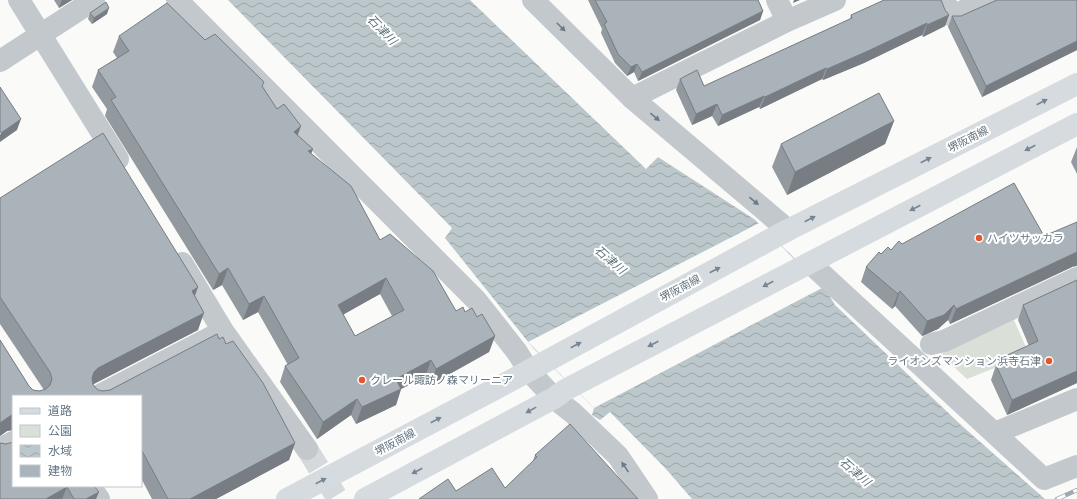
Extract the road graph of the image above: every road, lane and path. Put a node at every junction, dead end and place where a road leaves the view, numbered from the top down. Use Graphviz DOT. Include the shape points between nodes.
graph roads {
  1 [pos="19,0"];
  2 [pos="94,0"];
  3 [pos="177,0"];
  4 [pos="533,0"];
  5 [pos="777,0"];
  6 [pos="835,0"];
  7 [pos="944,0"];
  8 [pos="988,0"];
  9 [pos="787,21"];
  10 [pos="41,34"];
  11 [pos="0,61"];
  12 [pos="1077,84"];
  13 [pos="632,98"];
  14 [pos="1077,124"];
  15 [pos="128,176"];
  16 [pos="782,234"];
  17 [pos="170,243"];
  18 [pos="806,265"];
  19 [pos="1077,278"];
  20 [pos="223,331"];
  21 [pos="931,344"];
  22 [pos="535,367"];
  23 [pos="559,394"];
  24 [pos="100,395"];
  25 [pos="1077,399"];
  26 [pos="996,433"];
  27 [pos="12,443"];
  28 [pos="0,449"];
  29 [pos="307,449"];
  30 [pos="1077,466"];
  31 [pos="91,487"];
  32 [pos="99,499"];
  33 [pos="287,499"];
  34 [pos="365,499"];
  35 [pos="648,499"];
  1 -- 10 [label="street"];
  2 -- 10 [label="street"];
  3 -- 22 [label="street" via="476,300 517,352"];
  4 -- 13 [label="street, one-way"];
  5 -- 9 [label="street"];
  6 -- 9 [label="street"];
  7 -- 8 [label="street" via="952,16"];
  9 -- 13 [label="street"];
  10 -- 11 [label="street"];
  10 -- 15 [label="street"];
  16 -- 12 [label="main road, 堺阪南線, one-way"];
  13 -- 16 [label="street, one-way"];
  14 -- 18 [label="main road, one-way"];
  22 -- 16 [label="main road, 堺阪南線, one-way"];
  17 -- 20 [label="street"];
  18 -- 23 [label="main road, one-way"];
  18 -- 26 [label="street"];
  19 -- 21 [label="street" via="944,341"];
  20 -- 24 [label="street"];
  20 -- 29 [label="street"];
  22 -- 23 [label="street"];
  33 -- 22 [label="main road, 堺阪南線, one-way"];
  23 -- 34 [label="main road, one-way"];
  35 -- 23 [label="street, one-way" via="618,456 573,413"];
  25 -- 26 [label="street"];
  26 -- 30 [label="street" via="1044,479"];
  27 -- 28 [label="street"];
  31 -- 32 [label="street"];
}
